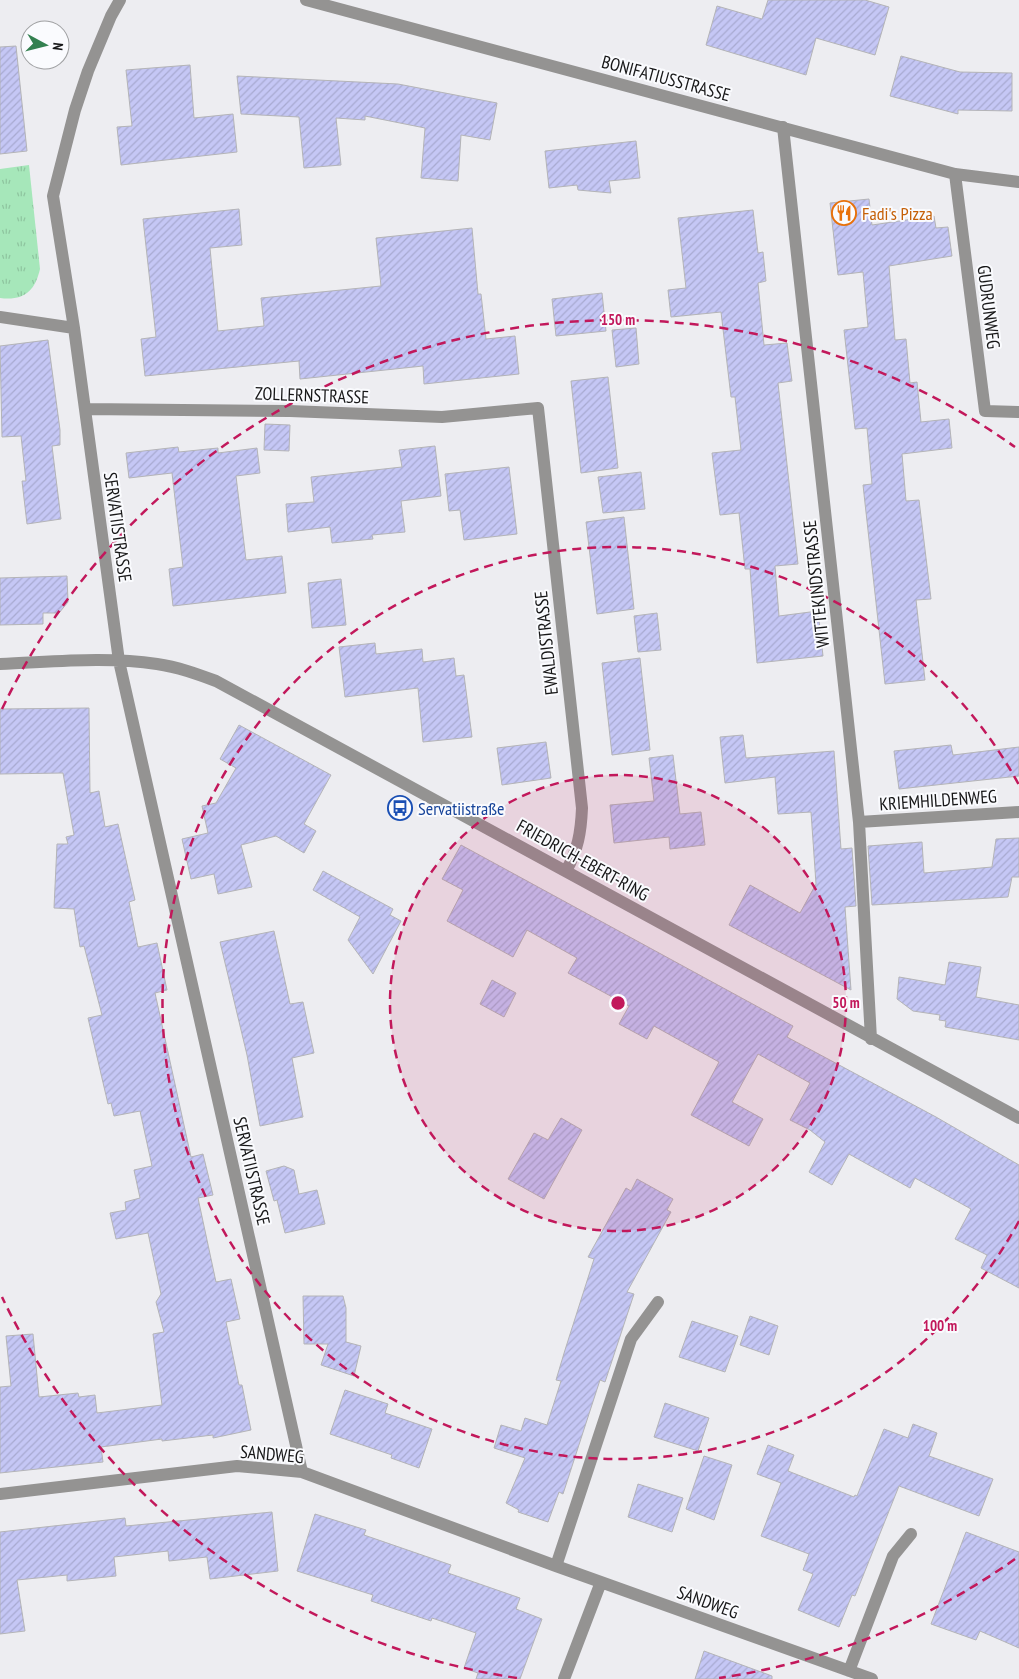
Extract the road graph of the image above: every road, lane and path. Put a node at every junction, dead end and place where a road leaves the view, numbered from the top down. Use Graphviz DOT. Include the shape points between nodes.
graph roads {
  1 [pos="120,0"];
  2 [pos="306,0"];
  3 [pos="783,127"];
  4 [pos="955,174"];
  5 [pos="1019,182"];
  6 [pos="0,318"];
  7 [pos="74,328"];
  8 [pos="538,408"];
  9 [pos="85,409"];
  10 [pos="1019,412"];
  11 [pos="119,661"];
  12 [pos="0,664"];
  13 [pos="1019,812"];
  14 [pos="859,822"];
  15 [pos="566,871"];
  16 [pos="871,1039"];
  17 [pos="1019,1118"];
  18 [pos="658,1302"];
  19 [pos="302,1472"];
  20 [pos="0,1494"];
  21 [pos="911,1534"];
  22 [pos="556,1566"];
  23 [pos="601,1582"];
  24 [pos="849,1671"];
  25 [pos="564,1679"];
  26 [pos="872,1679"];
  1 -- 7 [label="street, SERVATIISTRASSE" via="88,71 53,196"];
  2 -- 3 [label="street, BONIFATIUSSTRASSE"];
  3 -- 4 [label="street, BONIFATIUSSTRASSE"];
  3 -- 14 [label="street, WITTEKINDSTRASSE"];
  4 -- 5 [label="street, BONIFATIUSSTRASSE"];
  4 -- 10 [label="street, GUDRUNWEG" via="984,411"];
  6 -- 7 [label="street"];
  7 -- 9 [label="street, SERVATIISTRASSE"];
  8 -- 9 [label="street, ZOLLERNSTRASSE" via="442,417 290,411"];
  8 -- 15 [label="street, EWALDISTRASSE" via="582,808 581,835"];
  9 -- 11 [label="street, SERVATIISTRASSE"];
  11 -- 12 [label="street, FRIEDRICH-EBERT-RING"];
  11 -- 15 [label="street, FRIEDRICH-EBERT-RING" via="186,670 224,684"];
  11 -- 19 [label="street, SERVATIISTRASSE"];
  13 -- 14 [label="street, KRIEMHILDENWEG"];
  14 -- 16 [label="street, WITTEKINDSTRASSE"];
  15 -- 16 [label="street, FRIEDRICH-EBERT-RING"];
  16 -- 17 [label="street, FRIEDRICH-EBERT-RING"];
  18 -- 22 [label="street" via="631,1339"];
  19 -- 20 [label="street, SANDWEG" via="237,1466"];
  19 -- 22 [label="street, SANDWEG"];
  21 -- 24 [label="street" via="892,1556"];
  22 -- 23 [label="street, SANDWEG"];
  23 -- 24 [label="street, SANDWEG"];
  23 -- 25 [label="street"];
  24 -- 26 [label="street, SANDWEG"];
}
